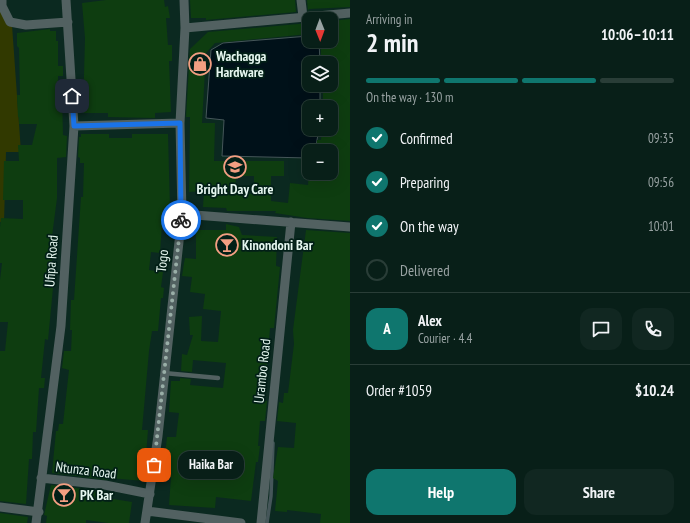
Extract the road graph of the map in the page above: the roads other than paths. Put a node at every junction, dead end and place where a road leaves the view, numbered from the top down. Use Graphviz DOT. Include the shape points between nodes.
graph roads {
  1 [pos="2,0"];
  2 [pos="66,0"];
  3 [pos="184,0"];
  4 [pos="300,0"];
  5 [pos="302,12"];
  6 [pos="350,13"];
  7 [pos="338,14"];
  8 [pos="302,17"];
  9 [pos="68,22"];
  10 [pos="185,28"];
  11 [pos="180,123"];
  12 [pos="74,126"];
  13 [pos="182,214"];
  14 [pos="291,222"];
  15 [pos="350,227"];
  16 [pos="164,373"];
  17 [pos="218,378"];
  18 [pos="41,478"];
  19 [pos="150,494"];
  20 [pos="0,507"];
  21 [pos="147,511"];
  22 [pos="39,512"];
  23 [pos="36,523"];
  24 [pos="145,523"];
  25 [pos="241,523"];
  26 [pos="262,523"];
  1 -- 9 [label="street" via="10,22 26,25"];
  2 -- 9 [label="street, Ufipa Road"];
  3 -- 10 [label="street, Togo"];
  4 -- 5 [label="street"];
  6 -- 7 [label="street"];
  8 -- 10 [label="street"];
  9 -- 12 [label="street, Ufipa Road"];
  10 -- 11 [label="street, Togo"];
  11 -- 12 [label="street"];
  11 -- 13 [label="street, Togo"];
  12 -- 18 [label="street, Ufipa Road" via="61,326"];
  13 -- 14 [label="street"];
  13 -- 16 [label="street, Togo"];
  14 -- 15 [label="street"];
  14 -- 26 [label="street, Urambo Road"];
  16 -- 17 [label="lane"];
  16 -- 19 [label="street, Togo"];
  18 -- 19 [label="street, Ntunza Road" via="105,485"];
  18 -- 22 [label="street, Ufipa Road"];
  19 -- 21 [label="street, Togo"];
  20 -- 22 [label="street"];
  21 -- 24 [label="street, Togo"];
  21 -- 25 [label="street"];
  22 -- 23 [label="street, Ufipa Road"];
}
